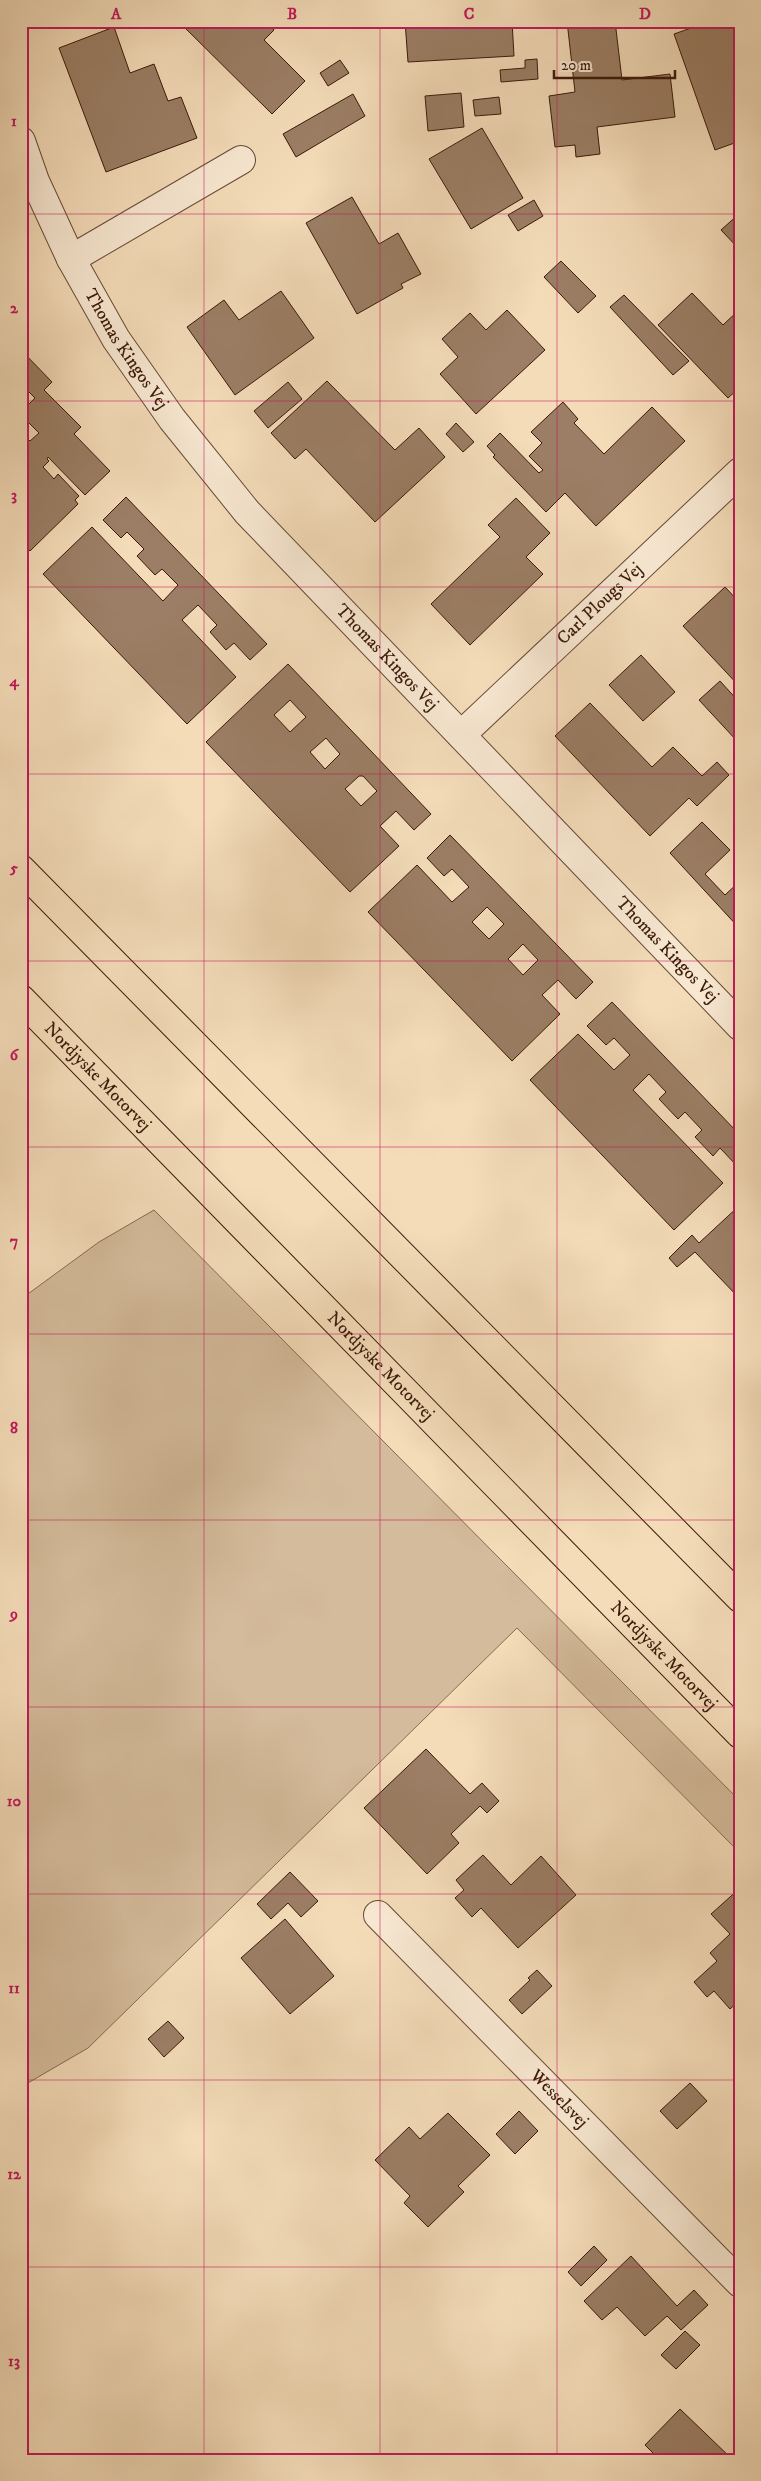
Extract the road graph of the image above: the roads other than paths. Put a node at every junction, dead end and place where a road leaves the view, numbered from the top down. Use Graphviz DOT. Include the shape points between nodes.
graph roads {
  1 [pos="21,141"];
  2 [pos="241,160"];
  3 [pos="28,182"];
  4 [pos="71,259"];
  5 [pos="740,472"];
  6 [pos="461,735"];
  7 [pos="21,869"];
  8 [pos="21,999"];
  9 [pos="740,1026"];
  10 [pos="740,1598"];
  11 [pos="740,1734"];
  12 [pos="378,1914"];
  13 [pos="740,2283"];
  1 -- 3 [label="street, Thomas Kingos Vej"];
  2 -- 4 [label="street"];
  3 -- 4 [label="street, Thomas Kingos Vej"];
  4 -- 6 [label="street, Thomas Kingos Vej" via="116,339 172,419 247,512"];
  5 -- 6 [label="street, Carl Plougs Vej"];
  6 -- 9 [label="street, Thomas Kingos Vej"];
  7 -- 10 [label="highway"];
  8 -- 11 [label="highway, Nordjyske Motorvej"];
  12 -- 13 [label="street, Wesselsvej"];
}
